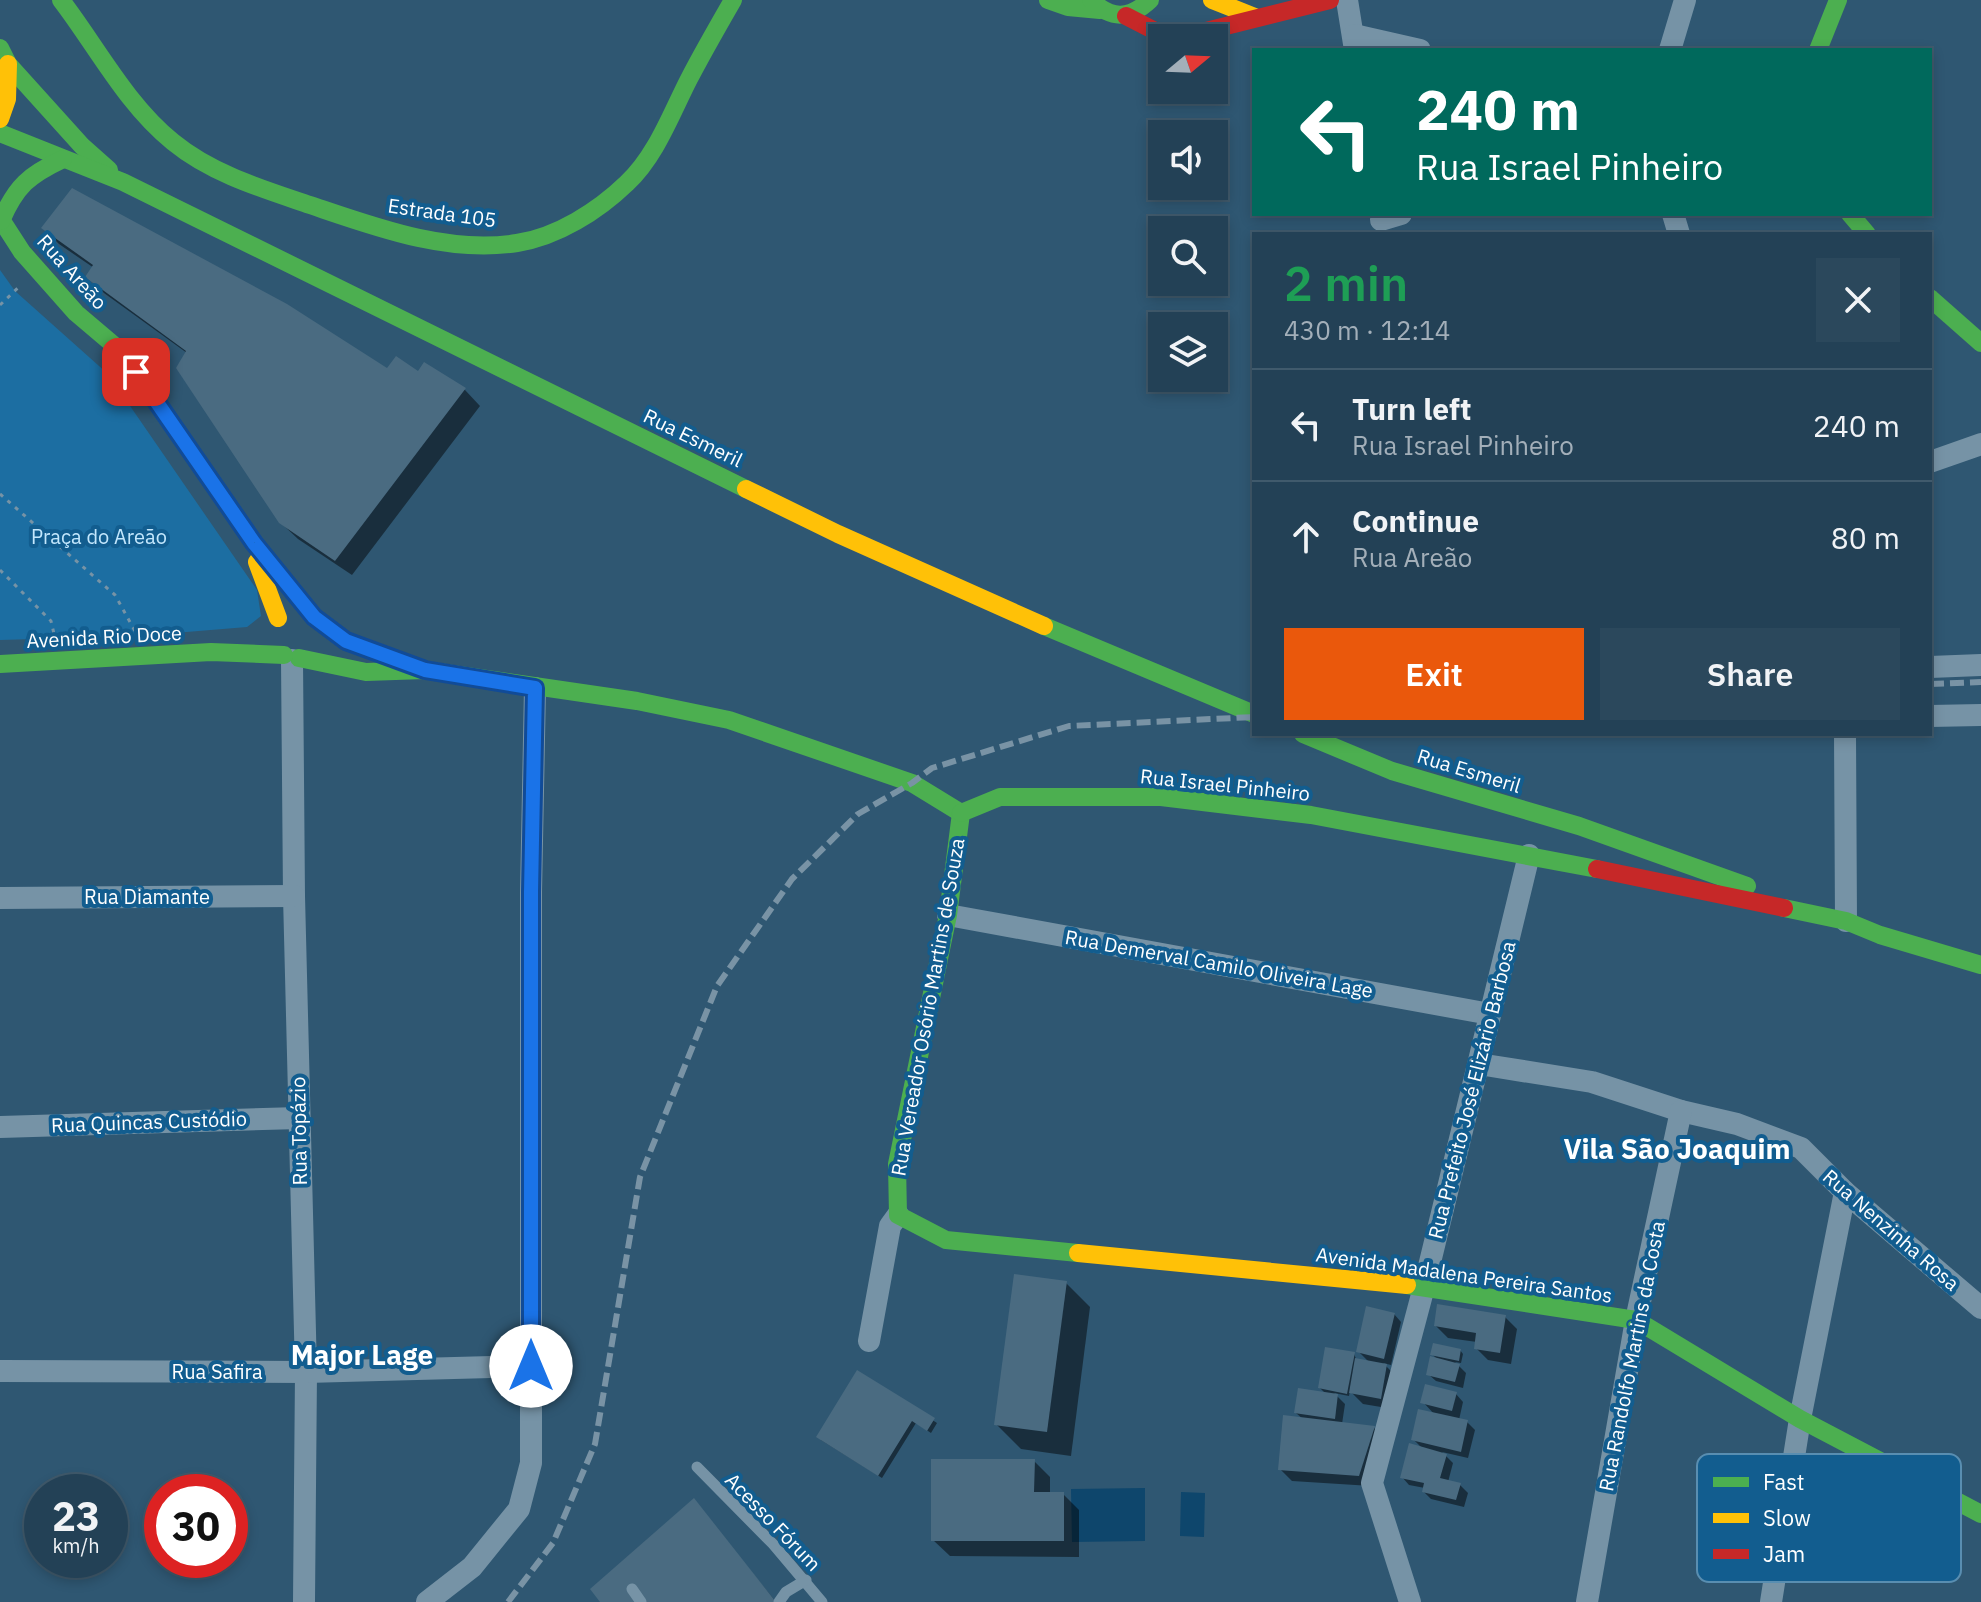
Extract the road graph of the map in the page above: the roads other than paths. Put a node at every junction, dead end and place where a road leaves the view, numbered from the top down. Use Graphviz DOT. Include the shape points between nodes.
graph roads {
  1 [pos="61,0"];
  2 [pos="733,0"];
  3 [pos="1048,0"];
  4 [pos="1150,0"];
  5 [pos="1212,0"];
  6 [pos="1330,0"];
  7 [pos="1347,0"];
  8 [pos="1685,0"];
  9 [pos="1838,0"];
  10 [pos="1096,5"];
  11 [pos="1126,16"];
  12 [pos="1255,17"];
  13 [pos="1354,42"];
  14 [pos="1404,48"];
  15 [pos="1671,48"];
  16 [pos="1819,48"];
  17 [pos="4,56"];
  18 [pos="0,119"];
  19 [pos="0,133"];
  20 [pos="63,159"];
  21 [pos="123,182"];
  22 [pos="1852,216"];
  23 [pos="1,219"];
  24 [pos="1865,232"];
  25 [pos="0,250"];
  26 [pos="1932,300"];
  27 [pos="1981,343"];
  28 [pos="1981,444"];
  29 [pos="1932,461"];
  30 [pos="314,617"];
  31 [pos="270,627"];
  32 [pos="211,652"];
  33 [pos="291,658"];
  34 [pos="0,664"];
  35 [pos="1981,665"];
  36 [pos="1932,667"];
  37 [pos="425,670"];
  38 [pos="535,688"];
  39 [pos="1252,713"];
  40 [pos="1981,715"];
  41 [pos="1932,716"];
  42 [pos="1308,736"];
  43 [pos="1845,736"];
  44 [pos="961,813"];
  45 [pos="1529,855"];
  46 [pos="294,896"];
  47 [pos="0,898"];
  48 [pos="948,915"];
  49 [pos="1846,921"];
  50 [pos="1981,965"];
  51 [pos="1490,1014"];
  52 [pos="1479,1064"];
  53 [pos="1681,1111"];
  54 [pos="299,1118"];
  55 [pos="0,1127"];
  56 [pos="1845,1192"];
  57 [pos="898,1215"];
  58 [pos="1424,1287"];
  59 [pos="1981,1308"];
  60 [pos="1636,1320"];
  61 [pos="869,1341"];
  62 [pos="531,1366"];
  63 [pos="0,1371"];
  64 [pos="306,1372"];
  65 [pos="1800,1419"];
  66 [pos="1794,1454"];
  67 [pos="1867,1454"];
  68 [pos="697,1467"];
  69 [pos="1961,1504"];
  70 [pos="1981,1514"];
  71 [pos="806,1580"];
  72 [pos="1774,1582"];
  73 [pos="632,1589"];
  74 [pos="304,1602"];
  75 [pos="427,1602"];
  76 [pos="641,1602"];
  77 [pos="779,1602"];
  78 [pos="822,1602"];
  79 [pos="1410,1602"];
  80 [pos="1587,1602"];
  81 [pos="1771,1602"];
  1 -- 2 [label="street, Estrada 105" via="147,117 174,143 218,169 397,233 489,246 546,235 592,210 630,180"];
  3 -- 10 [label="street" via="1068,7"];
  4 -- 11 [label="street"];
  5 -- 12 [label="street"];
  6 -- 12 [label="street"];
  7 -- 13 [label="street"];
  8 -- 15 [label="street"];
  9 -- 16 [label="street"];
  10 -- 11 [label="street" via="1113,16"];
  11 -- 12 [label="street" via="1168,37 1209,32"];
  13 -- 14 [label="street"];
  17 -- 18 [label="street" via="9,89"];
  17 -- 21 [label="street" via="82,146"];
  19 -- 20 [label="street"];
  20 -- 21 [label="street"];
  20 -- 23 [label="street" via="35,172 13,192"];
  21 -- 39 [label="street, Rua Esmeril" via="838,534"];
  22 -- 24 [label="street"];
  23 -- 30 [label="street, Rua Areão" via="22,252 76,313 122,352 254,543"];
  25 -- 31 [label="street, Rua Areão" via="28,287 74,333 113,362 139,396 259,566"];
  26 -- 27 [label="street"];
  28 -- 29 [label="street"];
  30 -- 31 [label="street" via="292,610"];
  30 -- 33 [label="street" via="321,631 318,647 306,657"];
  30 -- 37 [label="street" via="346,641"];
  31 -- 32 [label="street, Avenida Rio Doce"];
  31 -- 33 [label="street" via="274,642"];
  32 -- 33 [label="street, Avenida Rio Doce"];
  32 -- 34 [label="street, Avenida Rio Doce"];
  33 -- 37 [label="street" via="366,672"];
  33 -- 46 [label="street, Rua Topázio"];
  35 -- 36 [label="street"];
  37 -- 38 [label="street"];
  38 -- 44 [label="street" via="729,720 912,783"];
  38 -- 62 [label="street"];
  40 -- 41 [label="street"];
  42 -- 49 [label="street, Rua Esmeril" via="1392,771 1579,826"];
  43 -- 49 [label="street"];
  44 -- 45 [label="street, Rua Israel Pinheiro" via="1000,797 1161,797 1311,815"];
  44 -- 48 [label="street, Rua Vereador Osório Martins de Souza"];
  45 -- 49 [label="street, Rua Israel Pinheiro"];
  45 -- 51 [label="street, Rua Prefeito José Elizário Barbosa"];
  46 -- 47 [label="street, Rua Diamante"];
  46 -- 54 [label="street, Rua Topázio"];
  48 -- 51 [label="street, Rua Demerval Camilo Oliveira Lage"];
  48 -- 57 [label="street, Rua Vereador Osório Martins de Souza" via="897,1164"];
  49 -- 50 [label="street, Rua Israel Pinheiro"];
  51 -- 52 [label="street, Rua Prefeito José Elizário Barbosa"];
  52 -- 53 [label="street, Rua Nenzinha Rosa" via="1592,1082"];
  52 -- 58 [label="street, Rua Prefeito José Elizário Barbosa"];
  53 -- 56 [label="street, Rua Nenzinha Rosa" via="1737,1124 1801,1148"];
  53 -- 60 [label="street, Rua Randolfo Martins da Costa"];
  54 -- 55 [label="street, Rua Quincas Custódio"];
  54 -- 64 [label="street, Rua Topázio"];
  56 -- 59 [label="street, Rua Nenzinha Rosa"];
  56 -- 65 [label="street"];
  57 -- 58 [label="street, Avenida Madalena Pereira Santos" via="946,1240"];
  57 -- 61 [label="street, Rua Vereador Osório Martins de Souza" via="890,1226"];
  58 -- 60 [label="street, Avenida Madalena Pereira Santos"];
  58 -- 79 [label="street, Rua Prefeito José Elizário Barbosa" via="1372,1483"];
  60 -- 65 [label="street, Avenida Madalena Pereira Santos"];
  60 -- 80 [label="street, Rua Randolfo Martins da Costa"];
  62 -- 64 [label="street, Rua Safira"];
  62 -- 75 [label="street" via="531,1463 519,1509 472,1567"];
  63 -- 64 [label="street, Rua Safira"];
  64 -- 74 [label="street, Rua Topázio"];
  65 -- 66 [label="street"];
  65 -- 67 [label="street, Avenida Madalena Pereira Santos"];
  68 -- 71 [label="lane, Acesso Fórum"];
  69 -- 70 [label="street, Avenida Madalena Pereira Santos"];
  71 -- 77 [label="lane"];
  71 -- 78 [label="lane, Acesso Fórum"];
  72 -- 81 [label="street"];
  73 -- 76 [label="lane"];
}
